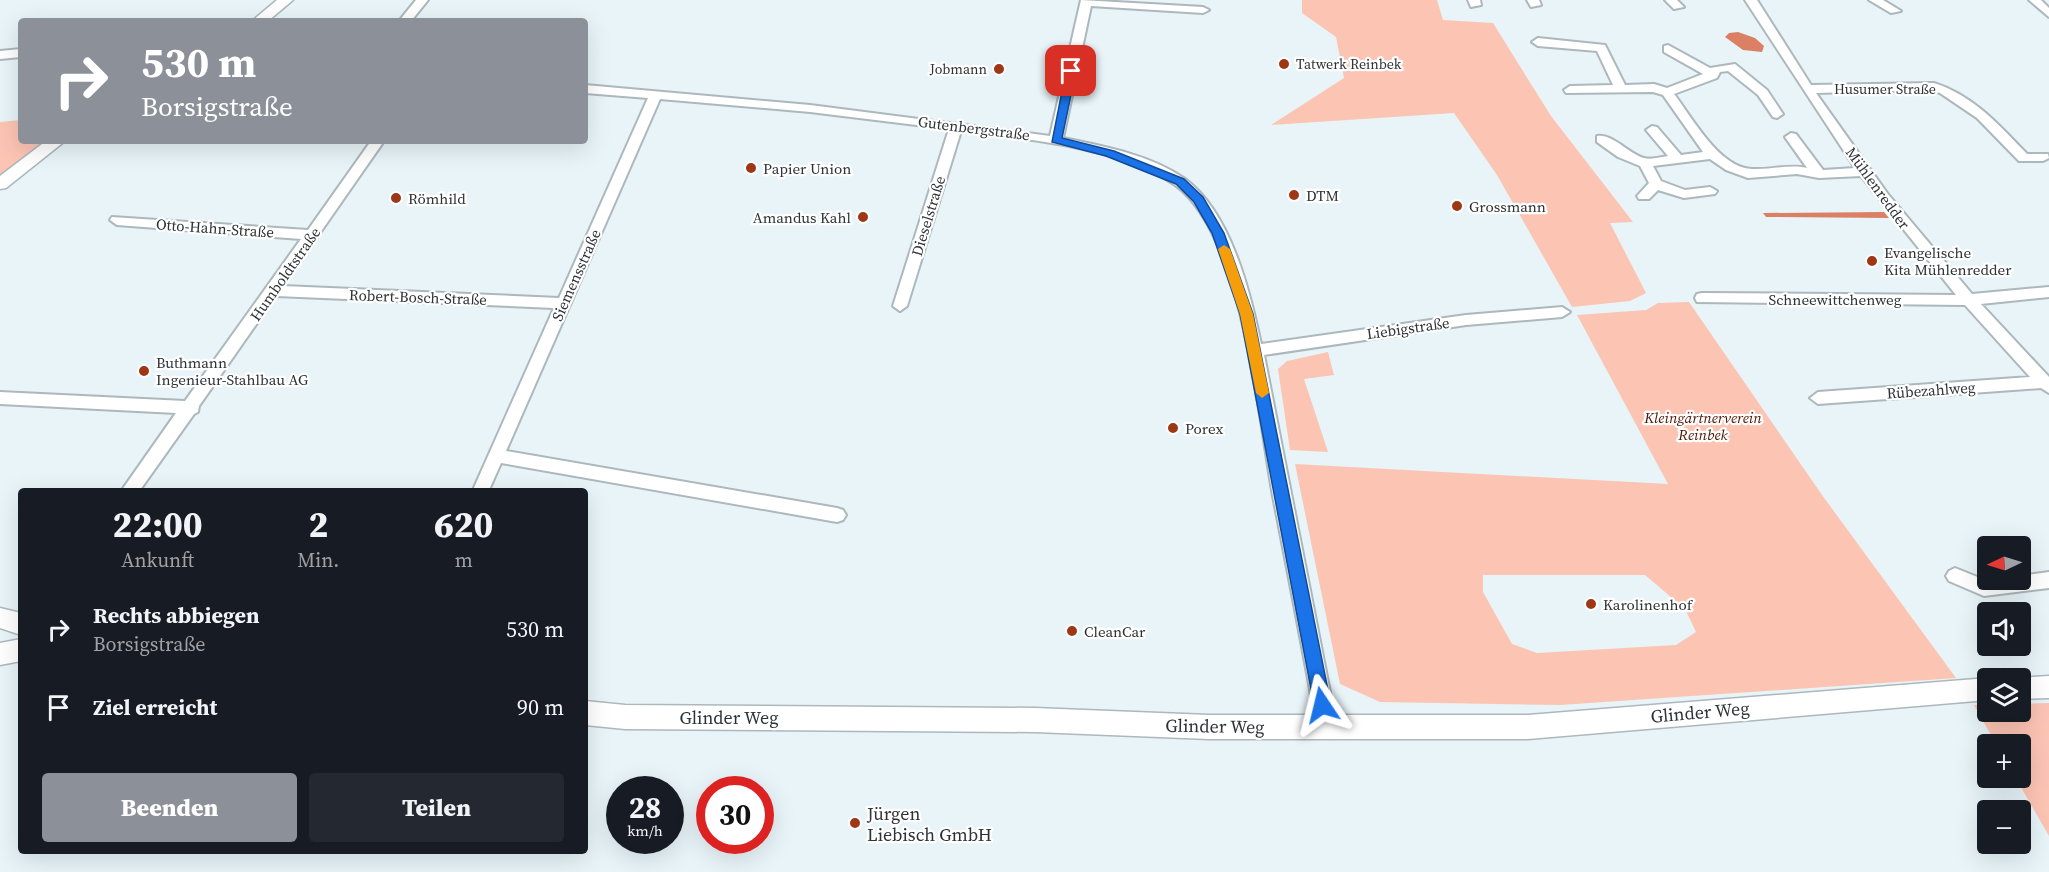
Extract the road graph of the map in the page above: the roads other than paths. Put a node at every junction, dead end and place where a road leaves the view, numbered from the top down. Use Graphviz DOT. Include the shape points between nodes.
graph roads {
  1 [pos="286,0"];
  2 [pos="422,0"];
  3 [pos="1751,0"];
  4 [pos="1875,0"];
  5 [pos="2035,0"];
  6 [pos="1087,1"];
  7 [pos="1203,10"];
  8 [pos="1895,11"];
  9 [pos="2049,14"];
  10 [pos="263,18"];
  11 [pos="407,18"];
  12 [pos="1538,42"];
  13 [pos="1668,49"];
  14 [pos="18,53"];
  15 [pos="0,55"];
  16 [pos="1713,75"];
  17 [pos="588,89"];
  18 [pos="1621,89"];
  19 [pos="1808,89"];
  20 [pos="1570,90"];
  21 [pos="1667,92"];
  22 [pos="656,94"];
  23 [pos="1777,114"];
  24 [pos="956,126"];
  25 [pos="1652,130"];
  26 [pos="1791,136"];
  27 [pos="1056,139"];
  28 [pos="1602,139"];
  29 [pos="53,144"];
  30 [pos="376,144"];
  31 [pos="1712,155"];
  32 [pos="2043,157"];
  33 [pos="1678,159"];
  34 [pos="1645,163"];
  35 [pos="1865,172"];
  36 [pos="1820,174"];
  37 [pos="0,184"];
  38 [pos="1656,184"];
  39 [pos="1710,191"];
  40 [pos="1644,196"];
  41 [pos="117,220"];
  42 [pos="312,235"];
  43 [pos="273,291"];
  44 [pos="2049,292"];
  45 [pos="1702,298"];
  46 [pos="1968,300"];
  47 [pos="564,303"];
  48 [pos="900,306"];
  49 [pos="1562,312"];
  50 [pos="1254,351"];
  51 [pos="2046,384"];
  52 [pos="0,398"];
  53 [pos="1818,398"];
  54 [pos="192,408"];
  55 [pos="496,456"];
  56 [pos="132,488"];
  57 [pos="483,488"];
  58 [pos="837,515"];
  59 [pos="1955,576"];
  60 [pos="2049,580"];
  61 [pos="0,618"];
  62 [pos="18,623"];
  63 [pos="18,651"];
  64 [pos="0,654"];
  65 [pos="2049,687"];
  66 [pos="2031,688"];
  67 [pos="1977,690"];
  68 [pos="588,713"];
  69 [pos="1327,728"];
  1 -- 10 [label="main road"];
  2 -- 11 [label="street"];
  3 -- 19 [label="street, Mühlenredder"];
  4 -- 8 [label="street"];
  5 -- 9 [label="street"];
  6 -- 7 [label="street"];
  6 -- 27 [label="street"];
  12 -- 18 [label="street" via="1601,48"];
  13 -- 16 [label="street"];
  14 -- 15 [label="street"];
  16 -- 21 [label="street"];
  16 -- 23 [label="street" via="1715,69 1731,68 1763,93"];
  17 -- 22 [label="street, Gutenbergstraße"];
  18 -- 20 [label="street"];
  18 -- 21 [label="street" via="1654,88"];
  19 -- 32 [label="street, Husumer Straße" via="1944,89 1962,98 2024,158"];
  19 -- 35 [label="street, Mühlenredder"];
  21 -- 31 [label="street"];
  22 -- 24 [label="street, Gutenbergstraße" via="838,110"];
  22 -- 47 [label="street, Siemensstraße"];
  24 -- 27 [label="street, Gutenbergstraße"];
  24 -- 48 [label="street, Dieselstraße"];
  25 -- 33 [label="street"];
  26 -- 36 [label="street"];
  27 -- 50 [label="street, Gutenbergstraße" via="1156,170 1180,182 1199,200 1218,233 1236,279"];
  28 -- 34 [label="street"];
  29 -- 37 [label="main road"];
  30 -- 42 [label="street, Humboldtstraße"];
  31 -- 33 [label="street"];
  31 -- 36 [label="street" via="1748,174 1797,170"];
  33 -- 34 [label="street"];
  34 -- 38 [label="street"];
  35 -- 36 [label="street"];
  35 -- 46 [label="street, Mühlenredder"];
  38 -- 39 [label="street" via="1684,194"];
  38 -- 40 [label="street"];
  41 -- 42 [label="street, Otto-Hahn-Straße"];
  42 -- 43 [label="street, Humboldtstraße"];
  43 -- 47 [label="street, Robert-Bosch-Straße"];
  43 -- 54 [label="street, Humboldtstraße"];
  44 -- 46 [label="street, Schneewittchenweg"];
  45 -- 46 [label="street, Schneewittchenweg"];
  46 -- 51 [label="street, Mühlenredder"];
  47 -- 55 [label="street, Siemensstraße"];
  49 -- 50 [label="street, Liebigstraße" via="1466,320"];
  50 -- 69 [label="street, Gutenbergstraße"];
  51 -- 53 [label="street, Rübezahlweg"];
  52 -- 54 [label="street"];
  54 -- 56 [label="street, Humboldtstraße"];
  55 -- 57 [label="street, Siemensstraße"];
  55 -- 58 [label="street"];
  59 -- 60 [label="street" via="1984,588"];
  61 -- 62 [label="main road"];
  63 -- 64 [label="main road"];
  65 -- 66 [label="main road"];
  67 -- 69 [label="main road, Glinder Weg" via="1528,727"];
  68 -- 69 [label="main road, Glinder Weg"];
}
